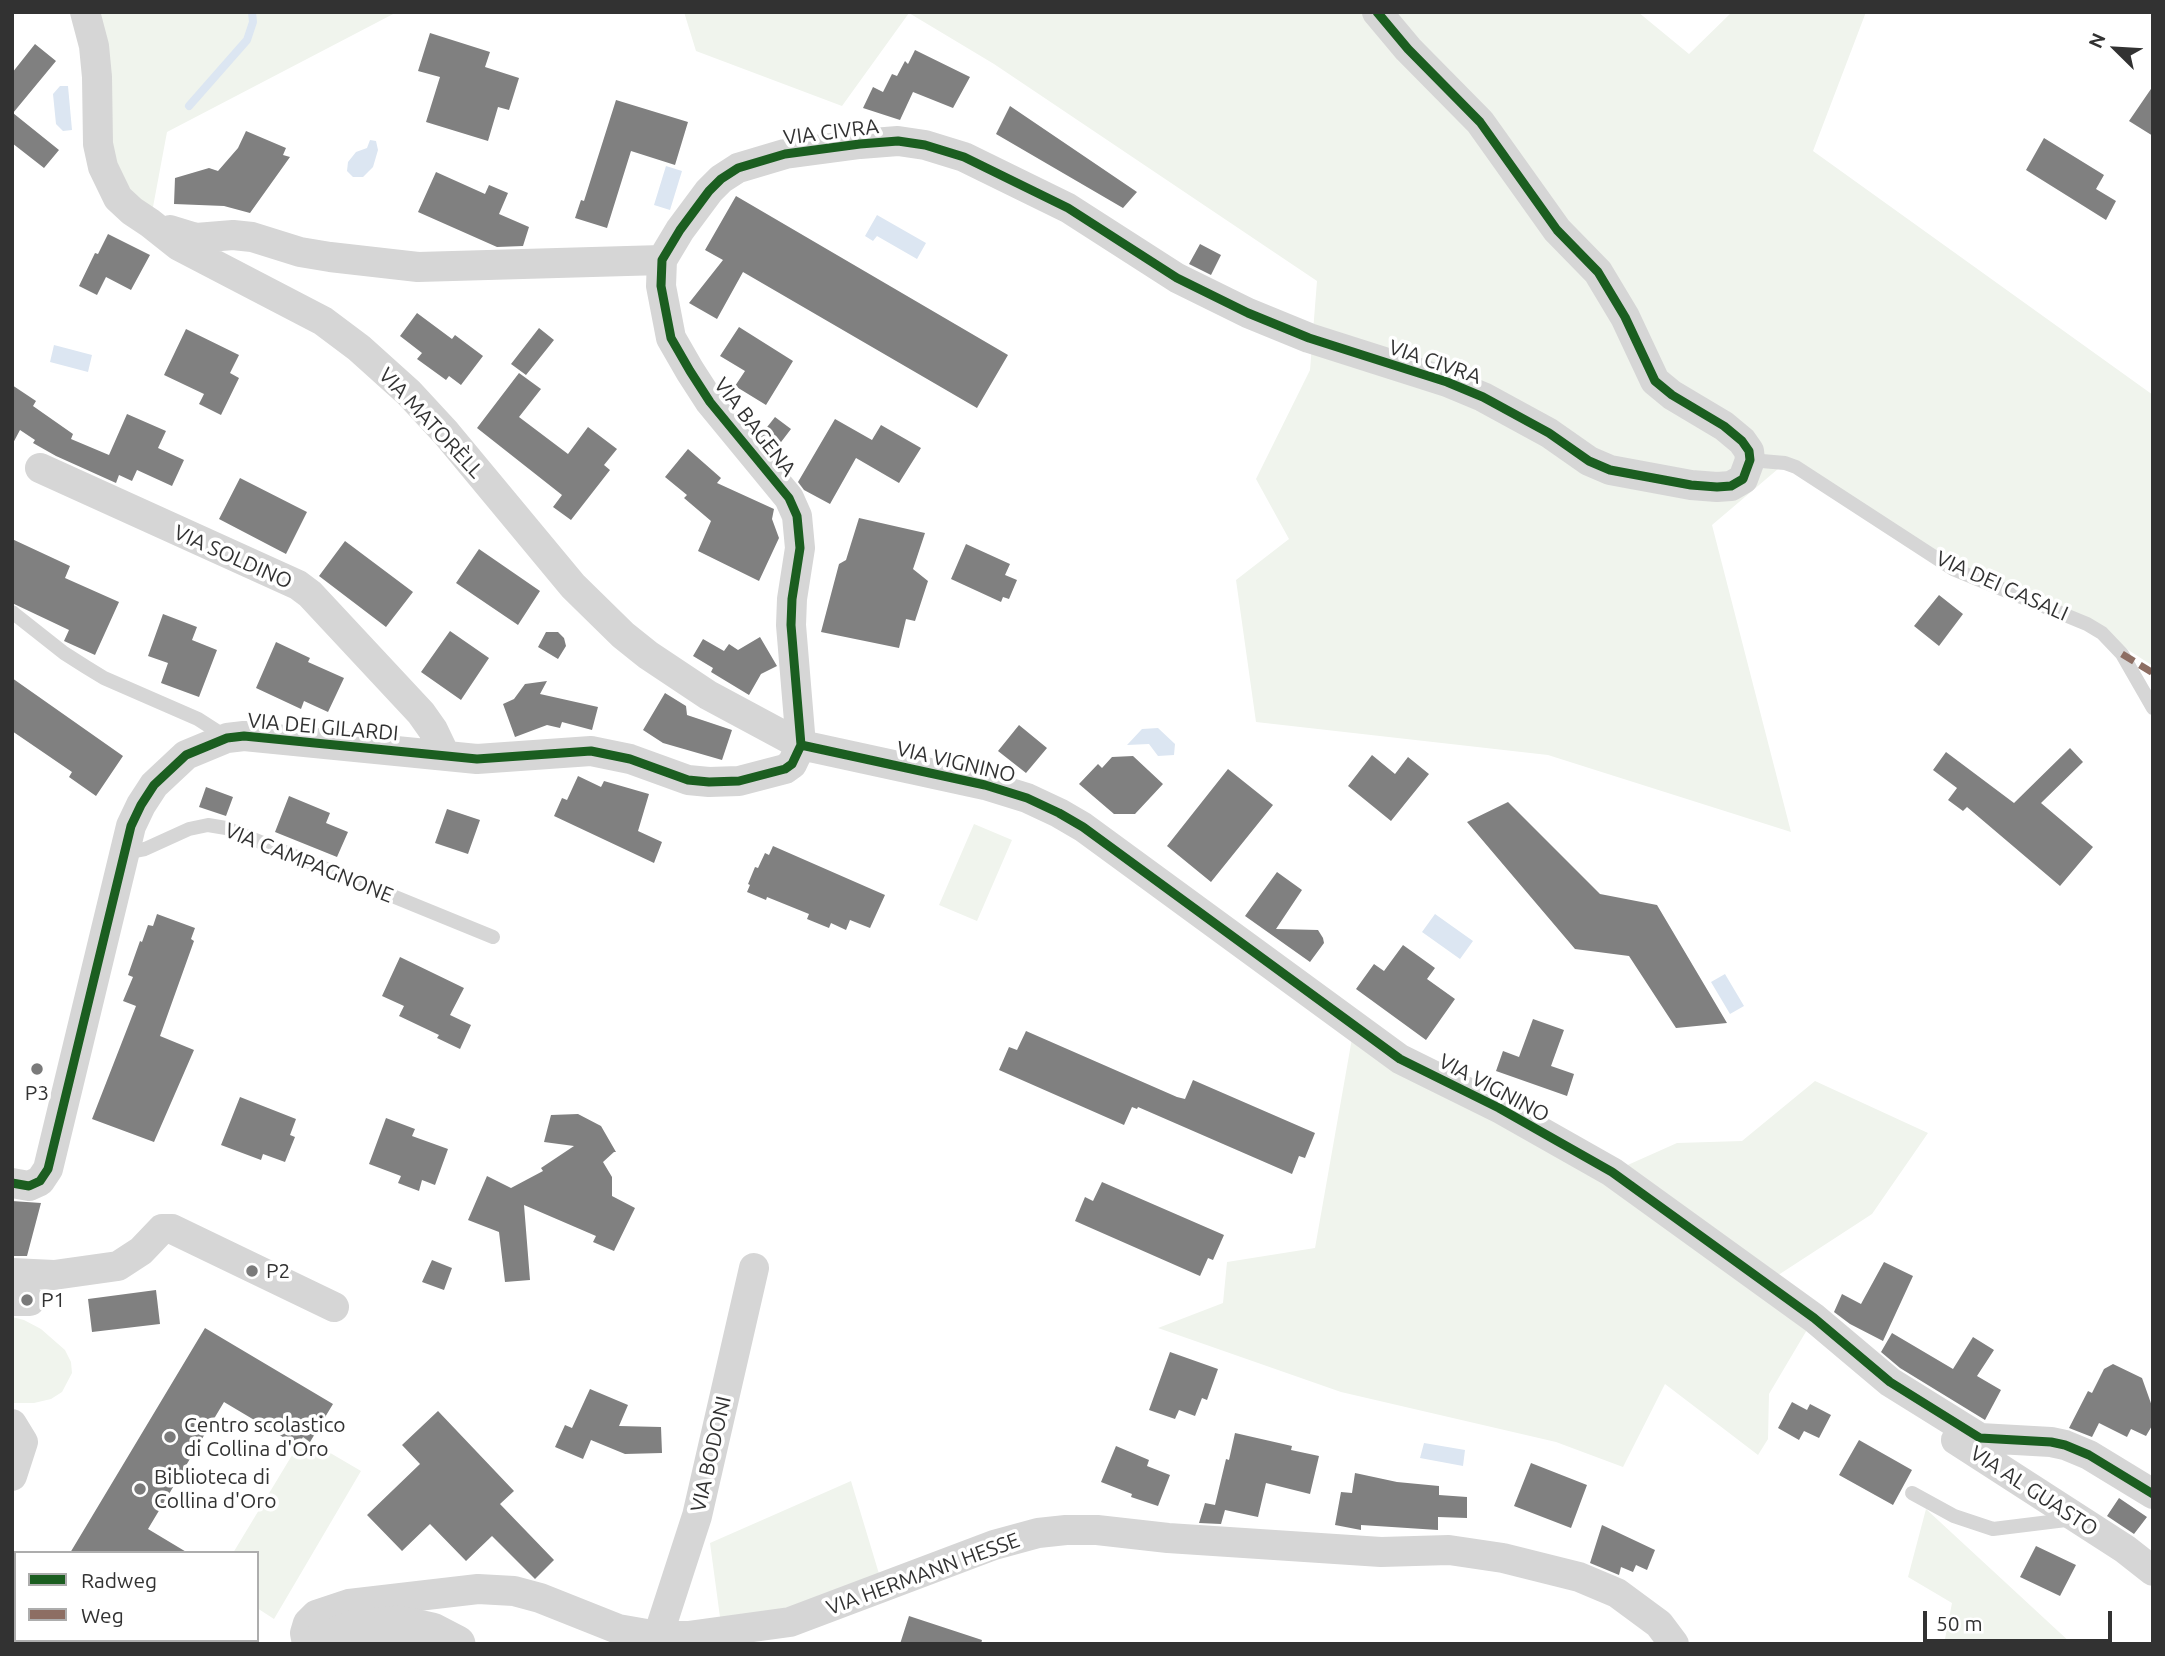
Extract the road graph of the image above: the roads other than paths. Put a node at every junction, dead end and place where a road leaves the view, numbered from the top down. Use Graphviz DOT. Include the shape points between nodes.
graph roads {
  1 [pos="85,12"];
  2 [pos="1377,12"];
  3 [pos="150,223"];
  4 [pos="246,236"];
  5 [pos="662,260"];
  6 [pos="228,271"];
  7 [pos="1750,460"];
  8 [pos="40,468"];
  9 [pos="12,612"];
  10 [pos="2153,708"];
  11 [pos="227,738"];
  12 [pos="801,745"];
  13 [pos="445,755"];
  14 [pos="124,853"];
  15 [pos="493,937"];
  16 [pos="12,1183"];
  17 [pos="754,1268"];
  18 [pos="12,1273"];
  19 [pos="334,1307"];
  20 [pos="1890,1382"];
  21 [pos="12,1424"];
  22 [pos="12,1476"];
  23 [pos="1912,1493"];
  24 [pos="2153,1494"];
  25 [pos="2075,1519"];
  26 [pos="2153,1571"];
  27 [pos="657,1636"];
  28 [pos="307,1644"];
  29 [pos="314,1644"];
  30 [pos="457,1644"];
  31 [pos="1674,1644"];
  1 -- 3 [label="street, VIA MATORÈLL" via="94,46 103,167 118,198"];
  2 -- 7 [label="street" via="1480,122 1558,230 1598,272 1655,381 1724,425 1742,441"];
  3 -- 4 [label="street" via="196,238"];
  3 -- 6 [label="street, VIA MATORÈLL" via="179,246"];
  4 -- 5 [label="street" via="320,255 418,267"];
  4 -- 6 [label="street" via="234,249"];
  5 -- 7 [label="street, VIA CIVRA" via="709,191 738,168 785,154 860,144 898,141 925,145 964,157 1068,208 1177,278 1248,313 1483,397 1610,470 1691,485 1731,486 1743,479"];
  5 -- 12 [label="street, VIA BAGENA" via="661,286 671,338 710,402 789,498 797,516 800,548 792,625"];
  6 -- 12 [label="street, VIA MATORÈLL" via="323,321 409,393 573,586 623,635 708,695"];
  7 -- 10 [label="lane, VIA DEI CASALI" via="1796,467 1953,569 2102,633 2122,654"];
  8 -- 13 [label="street, VIA SOLDINO" via="310,594 421,713"];
  9 -- 11 [label="lane" via="104,678 198,719"];
  11 -- 13 [label="street, VIA DEI GILARDI"];
  11 -- 14 [label="street, VIA DEI GILARDI" via="186,755 154,785 131,827"];
  12 -- 13 [label="street, VIA DEI GILARDI" via="785,769 709,782 591,751 492,759"];
  12 -- 20 [label="street, VIA VIGNINO" via="985,785 1027,798 1083,827 1400,1059 1612,1172 1814,1318"];
  14 -- 15 [label="lane, VIA CAMPAGNONE" via="145,849 189,829 226,828"];
  14 -- 16 [label="street, VIA DEI GILARDI" via="48,1168 40,1181 29,1186"];
  17 -- 27 [label="street, VIA BODONI" via="697,1516"];
  18 -- 19 [label="street" via="63,1275 118,1266 162,1229 172,1229"];
  20 -- 24 [label="street, VIA VIGNINO" via="1980,1438 2065,1445"];
  20 -- 25 [label="street, VIA AL GUASTO" via="1896,1400 1905,1408"];
  21 -- 22 [label="street" via="23,1449"];
  23 -- 25 [label="lane" via="1954,1516 1993,1529"];
  25 -- 26 [label="street, VIA AL GUASTO"];
  27 -- 28 [label="street, VIA HERMANN HESSE" via="618,1629 514,1591 478,1589 349,1604 316,1615 308,1623"];
  27 -- 31 [label="street, VIA HERMANN HESSE" via="790,1622 994,1545 1038,1533 1097,1530 1381,1552 1450,1550 1503,1558 1579,1577 1617,1593 1660,1625"];
  29 -- 30 [label="street" via="355,1628 400,1623 432,1631"];
}
